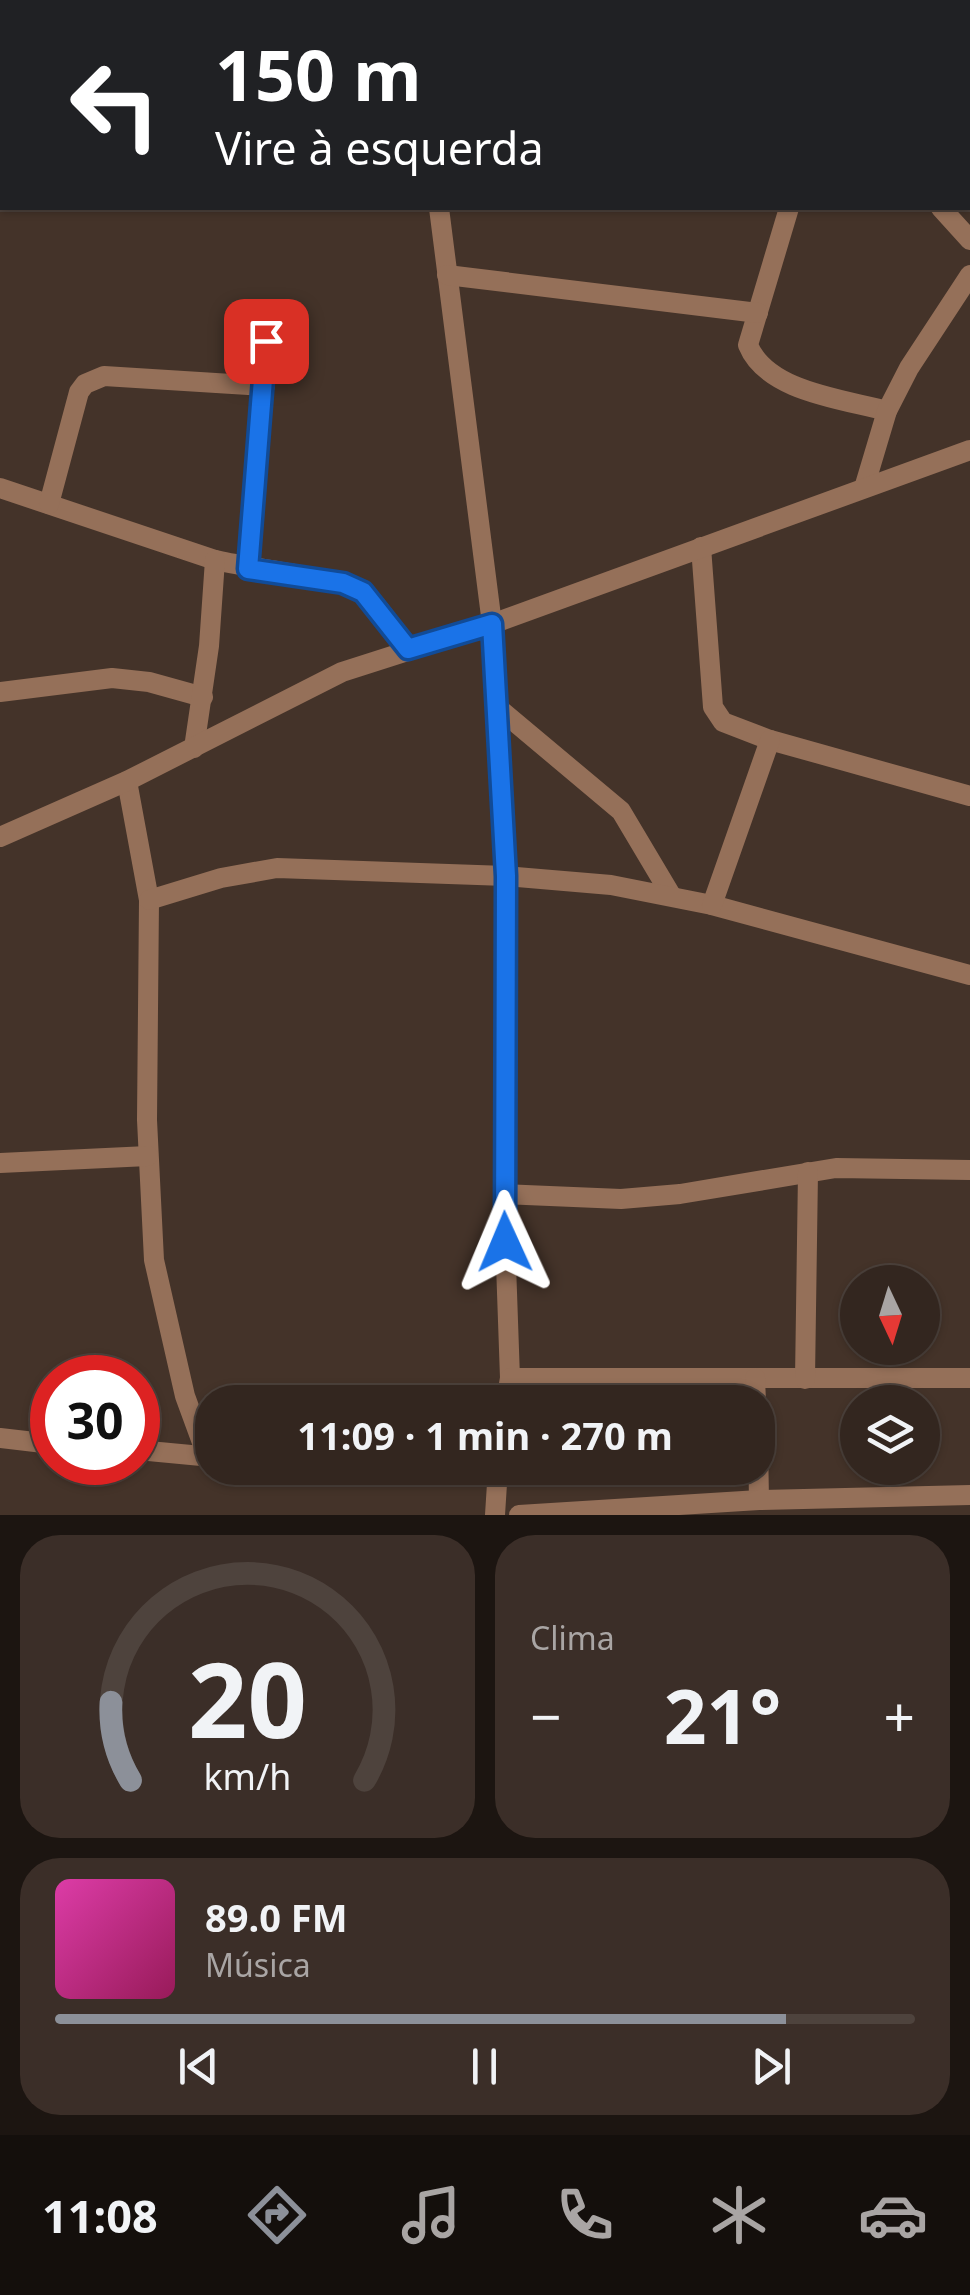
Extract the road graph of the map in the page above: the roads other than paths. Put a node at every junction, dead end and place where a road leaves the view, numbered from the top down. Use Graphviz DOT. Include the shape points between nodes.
graph roads {
  1 [pos="439,210"];
  2 [pos="788,210"];
  3 [pos="945,210"];
  4 [pos="970,240"];
  5 [pos="447,275"];
  6 [pos="970,275"];
  7 [pos="758,314"];
  8 [pos="266,341"];
  9 [pos="265,386"];
  10 [pos="887,411"];
  11 [pos="970,450"];
  12 [pos="0,488"];
  13 [pos="864,488"];
  14 [pos="49,504"];
  15 [pos="702,548"];
  16 [pos="215,560"];
  17 [pos="248,569"];
  18 [pos="492,624"];
  19 [pos="408,649"];
  20 [pos="0,692"];
  21 [pos="203,697"];
  22 [pos="497,707"];
  23 [pos="770,740"];
  24 [pos="194,748"];
  25 [pos="127,781"];
  26 [pos="970,796"];
  27 [pos="0,836"];
  28 [pos="506,876"];
  29 [pos="671,895"];
  30 [pos="149,900"];
  31 [pos="712,905"];
  32 [pos="970,975"];
  33 [pos="148,1156"];
  34 [pos="0,1163"];
  35 [pos="970,1170"];
  36 [pos="808,1172"];
  37 [pos="504,1194"];
  38 [pos="510,1378"];
  39 [pos="756,1378"];
  40 [pos="970,1378"];
  41 [pos="805,1379"];
  42 [pos="509,1385"];
  43 [pos="756,1385"];
  44 [pos="195,1417"];
  45 [pos="0,1438"];
  46 [pos="30,1441"];
  47 [pos="160,1452"];
  48 [pos="195,1455"];
  49 [pos="497,1485"];
  50 [pos="759,1485"];
  51 [pos="970,1495"];
  52 [pos="759,1500"];
  53 [pos="494,1515"];
  54 [pos="519,1515"];
  1 -- 5 [label="street"];
  2 -- 7 [label="street"];
  3 -- 4 [label="street"];
  5 -- 7 [label="street"];
  5 -- 18 [label="street"];
  6 -- 10 [label="street"];
  7 -- 10 [label="street" via="748,346 768,372 806,390"];
  8 -- 9 [label="street"];
  9 -- 14 [label="street" via="104,376 86,384"];
  9 -- 17 [label="street"];
  10 -- 13 [label="street"];
  11 -- 13 [label="street"];
  12 -- 14 [label="street"];
  13 -- 15 [label="street"];
  14 -- 16 [label="street"];
  15 -- 18 [label="street"];
  15 -- 23 [label="street" via="712,707 723,722"];
  16 -- 17 [label="street"];
  16 -- 21 [label="street"];
  17 -- 19 [label="street" via="363,592"];
  18 -- 19 [label="street"];
  18 -- 22 [label="street"];
  19 -- 24 [label="street" via="342,672"];
  20 -- 21 [label="street" via="112,678"];
  21 -- 24 [label="street"];
  22 -- 28 [label="street"];
  22 -- 29 [label="street" via="621,812"];
  23 -- 26 [label="street"];
  23 -- 31 [label="street"];
  24 -- 25 [label="street"];
  25 -- 27 [label="street"];
  25 -- 30 [label="street"];
  28 -- 29 [label="street"];
  28 -- 30 [label="street" via="277,868"];
  28 -- 37 [label="street"];
  29 -- 31 [label="street"];
  30 -- 33 [label="street"];
  31 -- 32 [label="street"];
  33 -- 34 [label="street"];
  33 -- 44 [label="street" via="154,1260"];
  35 -- 36 [label="street"];
  36 -- 37 [label="street" via="621,1199"];
  36 -- 41 [label="street"];
  37 -- 38 [label="street"];
  38 -- 39 [label="street"];
  38 -- 42 [label="street"];
  39 -- 41 [label="street"];
  39 -- 43 [label="street"];
  40 -- 41 [label="street"];
  45 -- 46 [label="street"];
  47 -- 48 [label="street"];
  49 -- 53 [label="street"];
  50 -- 52 [label="street"];
  51 -- 52 [label="street"];
  52 -- 54 [label="street"];
}
